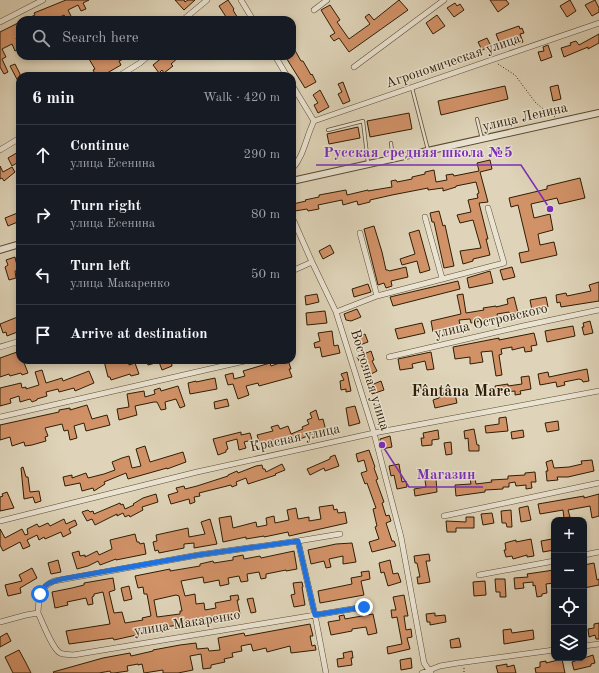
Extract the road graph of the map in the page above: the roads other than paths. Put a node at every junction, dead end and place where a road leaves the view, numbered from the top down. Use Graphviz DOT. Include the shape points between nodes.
graph roads {
  1 [pos="43,0"];
  2 [pos="207,0"];
  3 [pos="241,0"];
  4 [pos="327,0"];
  5 [pos="444,0"];
  6 [pos="314,10"];
  7 [pos="188,16"];
  8 [pos="251,16"];
  9 [pos="0,22"];
  10 [pos="599,23"];
  11 [pos="144,60"];
  12 [pos="277,60"];
  13 [pos="354,67"];
  14 [pos="126,72"];
  15 [pos="284,72"];
  16 [pos="412,88"];
  17 [pos="296,92"];
  18 [pos="599,113"];
  19 [pos="477,119"];
  20 [pos="314,121"];
  21 [pos="328,130"];
  22 [pos="16,140"];
  23 [pos="482,140"];
  24 [pos="391,143"];
  25 [pos="0,150"];
  26 [pos="428,150"];
  27 [pos="393,159"];
  28 [pos="296,163"];
  29 [pos="368,164"];
  30 [pos="296,180"];
  31 [pos="488,208"];
  32 [pos="425,218"];
  33 [pos="296,225"];
  34 [pos="360,233"];
  35 [pos="16,245"];
  36 [pos="0,250"];
  37 [pos="312,262"];
  38 [pos="296,269"];
  39 [pos="442,278"];
  40 [pos="377,296"];
  41 [pos="599,310"];
  42 [pos="336,312"];
  43 [pos="16,342"];
  44 [pos="0,347"];
  45 [pos="389,357"];
  46 [pos="232,364"];
  47 [pos="599,391"];
  48 [pos="0,417"];
  49 [pos="374,432"];
  50 [pos="599,483"];
  51 [pos="444,516"];
  52 [pos="0,521"];
  53 [pos="340,534"];
  54 [pos="298,541"];
  55 [pos="599,552"];
  56 [pos="587,554"];
  57 [pos="551,562"];
  58 [pos="479,575"];
  59 [pos="364,607"];
  60 [pos="38,613"];
  61 [pos="315,615"];
  62 [pos="0,622"];
  63 [pos="599,644"];
  64 [pos="587,646"];
  65 [pos="551,650"];
  66 [pos="430,672"];
  67 [pos="326,673"];
  68 [pos="422,673"];
  1 -- 9 [label="street"];
  2 -- 7 [label="street"];
  3 -- 8 [label="street"];
  4 -- 6 [label="street"];
  5 -- 13 [label="street"];
  10 -- 16 [label="street, Агрономическая улица"];
  11 -- 14 [label="street"];
  12 -- 15 [label="street"];
  16 -- 20 [label="street, Агрономическая улица"];
  16 -- 26 [label="lane"];
  17 -- 20 [label="street"];
  18 -- 23 [label="street, улица Ленина"];
  19 -- 23 [label="lane"];
  20 -- 28 [label="street"];
  21 -- 29 [label="lane" via="363,121"];
  22 -- 25 [label="street"];
  23 -- 26 [label="street, улица Ленина"];
  24 -- 27 [label="lane"];
  26 -- 27 [label="street, улица Ленина"];
  27 -- 29 [label="street, улица Ленина"];
  29 -- 30 [label="street, улица Ленина"];
  31 -- 39 [label="street" via="504,263"];
  32 -- 39 [label="street"];
  33 -- 37 [label="street, Восточная улица"];
  34 -- 40 [label="street"];
  35 -- 36 [label="street"];
  37 -- 38 [label="street"];
  37 -- 42 [label="street, Восточная улица"];
  39 -- 40 [label="street"];
  40 -- 42 [label="street"];
  41 -- 45 [label="street, улица Островского"];
  42 -- 49 [label="street, Восточная улица"];
  43 -- 44 [label="street"];
  46 -- 48 [label="street"];
  47 -- 49 [label="street, Красная улица"];
  49 -- 52 [label="street, Красная улица" via="197,472"];
  49 -- 66 [label="street, Восточная улица" via="401,537 424,662"];
  50 -- 51 [label="street"];
  53 -- 54 [label="street"];
  54 -- 60 [label="street" via="198,555 54,581 43,588"];
  54 -- 61 [label="street"];
  55 -- 56 [label="street"];
  57 -- 58 [label="street"];
  59 -- 61 [label="street, улица Макаренко"];
  60 -- 61 [label="street, улица Макаренко" via="53,645 59,652 73,655"];
  60 -- 62 [label="street"];
  61 -- 67 [label="street"];
  63 -- 64 [label="street"];
  65 -- 66 [label="street" via="440,666"];
  66 -- 68 [label="street"];
}
